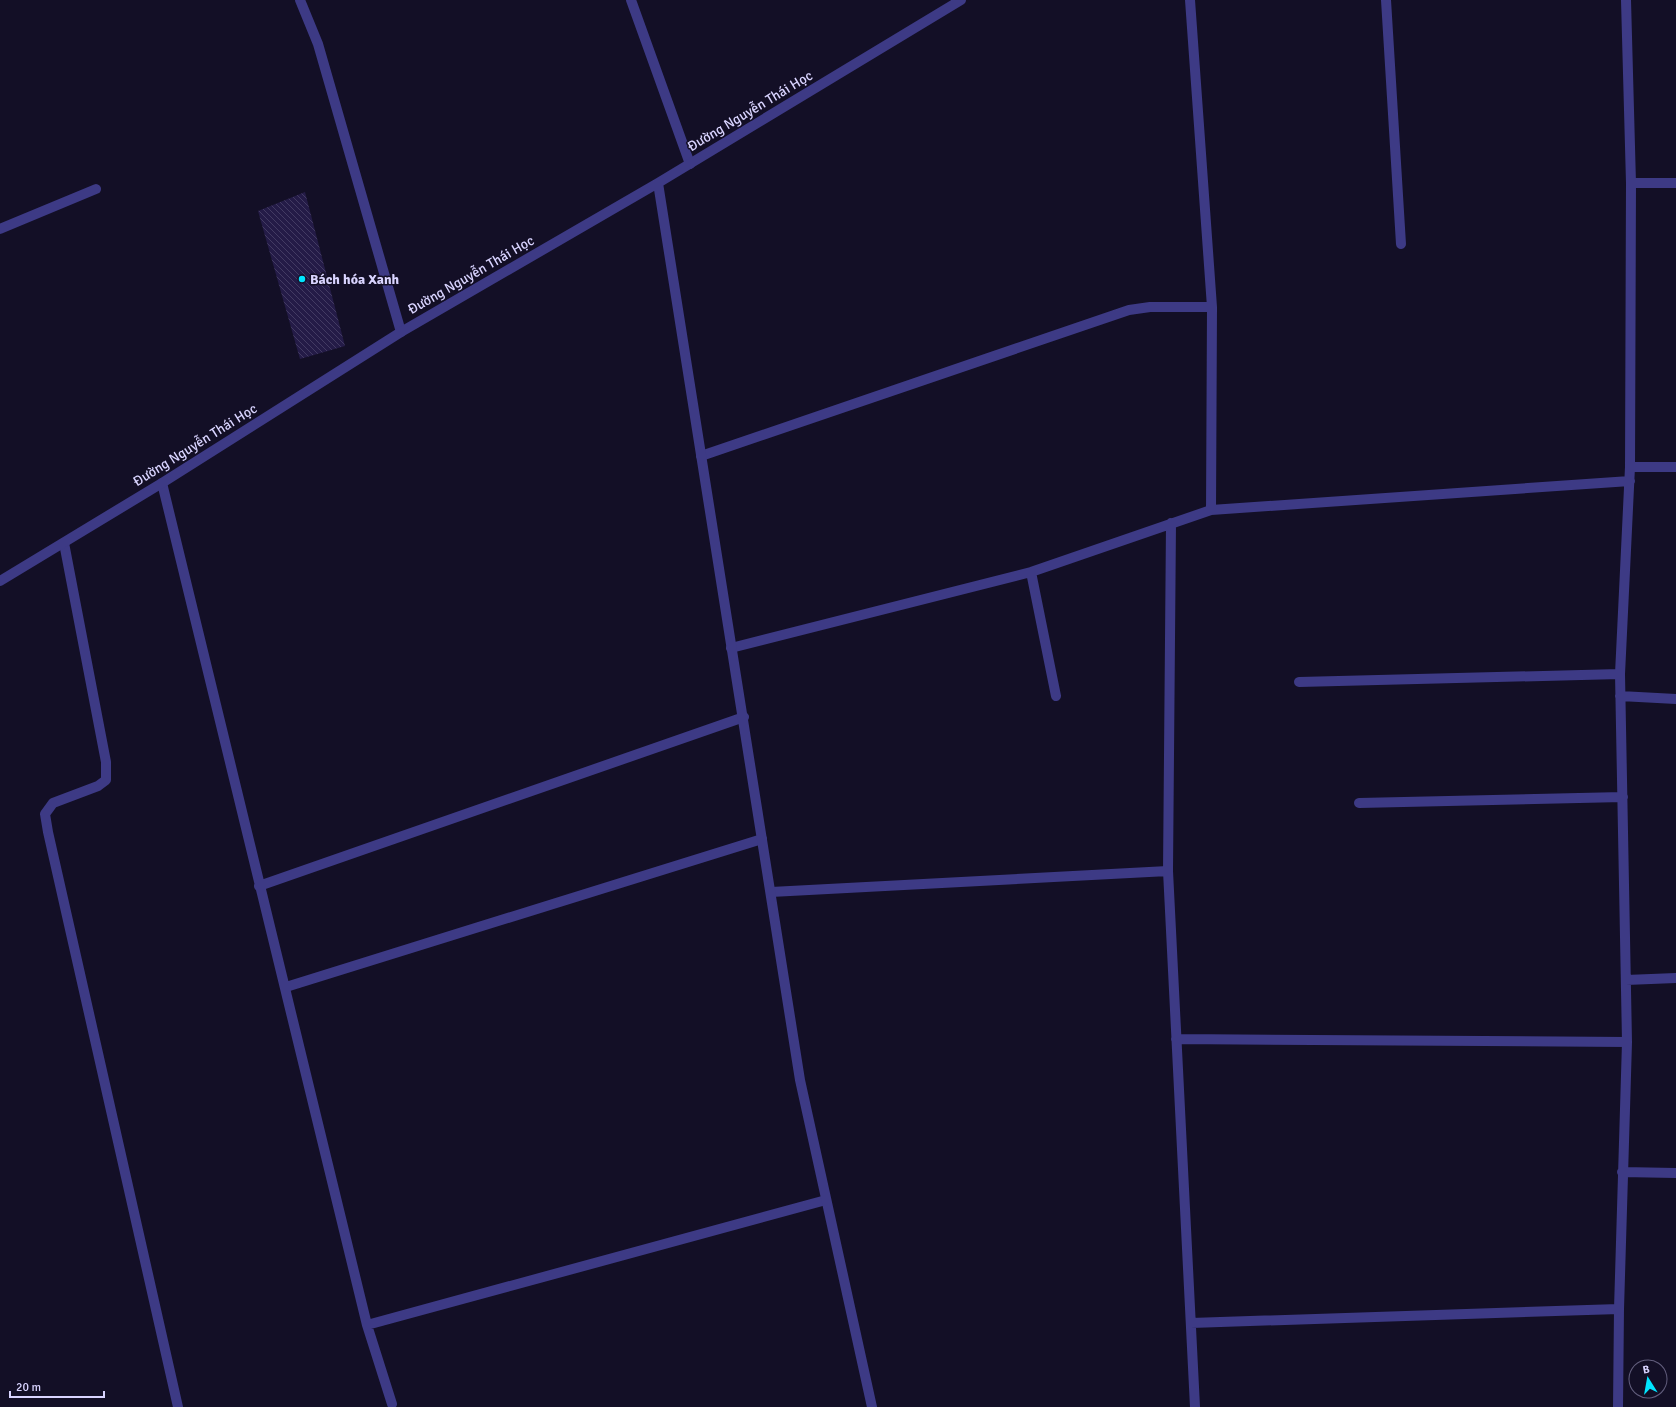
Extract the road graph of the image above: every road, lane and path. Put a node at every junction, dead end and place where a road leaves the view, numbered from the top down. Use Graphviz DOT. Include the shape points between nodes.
graph roads {
  1 [pos="300,0"];
  2 [pos="631,0"];
  3 [pos="960,0"];
  4 [pos="1190,0"];
  5 [pos="1386,0"];
  6 [pos="1626,0"];
  7 [pos="690,164"];
  8 [pos="1676,182"];
  9 [pos="658,183"];
  10 [pos="1631,183"];
  11 [pos="96,188"];
  12 [pos="0,230"];
  13 [pos="1401,244"];
  14 [pos="1212,307"];
  15 [pos="401,332"];
  16 [pos="701,456"];
  17 [pos="1630,467"];
  18 [pos="1676,467"];
  19 [pos="1630,481"];
  20 [pos="162,483"];
  21 [pos="1211,510"];
  22 [pos="1171,523"];
  23 [pos="64,543"];
  24 [pos="1031,572"];
  25 [pos="0,582"];
  26 [pos="731,648"];
  27 [pos="1620,674"];
  28 [pos="1299,682"];
  29 [pos="1056,696"];
  30 [pos="1620,696"];
  31 [pos="1676,699"];
  32 [pos="744,717"];
  33 [pos="1623,797"];
  34 [pos="1359,803"];
  35 [pos="762,839"];
  36 [pos="1168,871"];
  37 [pos="259,886"];
  38 [pos="770,892"];
  39 [pos="1676,978"];
  40 [pos="1626,980"];
  41 [pos="286,987"];
  42 [pos="1176,1039"];
  43 [pos="1627,1042"];
  44 [pos="1622,1172"];
  45 [pos="1676,1173"];
  46 [pos="826,1200"];
  47 [pos="1619,1309"];
  48 [pos="1191,1323"];
  49 [pos="367,1325"];
  50 [pos="392,1404"];
  51 [pos="178,1407"];
  52 [pos="872,1407"];
  53 [pos="1196,1407"];
  54 [pos="1618,1407"];
  1 -- 15 [label="street" via="318,44"];
  2 -- 7 [label="street"];
  3 -- 7 [label="street, Đường Nguyễn Thái Học"];
  4 -- 14 [label="street"];
  5 -- 13 [label="street"];
  6 -- 10 [label="street"];
  7 -- 9 [label="street, Đường Nguyễn Thái Học"];
  8 -- 10 [label="street"];
  9 -- 15 [label="street, Đường Nguyễn Thái Học"];
  9 -- 16 [label="street"];
  10 -- 17 [label="street"];
  11 -- 12 [label="street"];
  14 -- 16 [label="street" via="1150,306 1129,310"];
  14 -- 21 [label="street"];
  15 -- 20 [label="street, Đường Nguyễn Thái Học"];
  16 -- 26 [label="street"];
  17 -- 18 [label="street"];
  17 -- 19 [label="street"];
  19 -- 21 [label="street"];
  19 -- 27 [label="street"];
  20 -- 23 [label="street, Đường Nguyễn Thái Học"];
  20 -- 37 [label="street"];
  21 -- 22 [label="street"];
  22 -- 24 [label="street"];
  22 -- 36 [label="street"];
  23 -- 25 [label="street, Đường Nguyễn Thái Học"];
  23 -- 51 [label="street" via="106,762 106,780 98,786 53,803 45,814"];
  24 -- 26 [label="street"];
  24 -- 29 [label="street"];
  26 -- 32 [label="street"];
  27 -- 28 [label="street"];
  27 -- 30 [label="street"];
  30 -- 31 [label="street"];
  30 -- 33 [label="street"];
  32 -- 35 [label="street"];
  32 -- 37 [label="street"];
  33 -- 34 [label="street"];
  33 -- 40 [label="street"];
  35 -- 38 [label="street"];
  35 -- 41 [label="street"];
  36 -- 38 [label="street"];
  36 -- 42 [label="street"];
  37 -- 41 [label="street"];
  38 -- 46 [label="street" via="800,1080"];
  39 -- 40 [label="street"];
  40 -- 43 [label="street"];
  41 -- 49 [label="street"];
  42 -- 43 [label="street"];
  42 -- 48 [label="street"];
  43 -- 44 [label="street"];
  44 -- 45 [label="street"];
  44 -- 47 [label="street"];
  46 -- 49 [label="street"];
  46 -- 52 [label="street"];
  47 -- 48 [label="street"];
  47 -- 54 [label="street"];
  48 -- 53 [label="street"];
  49 -- 50 [label="street"];
}
